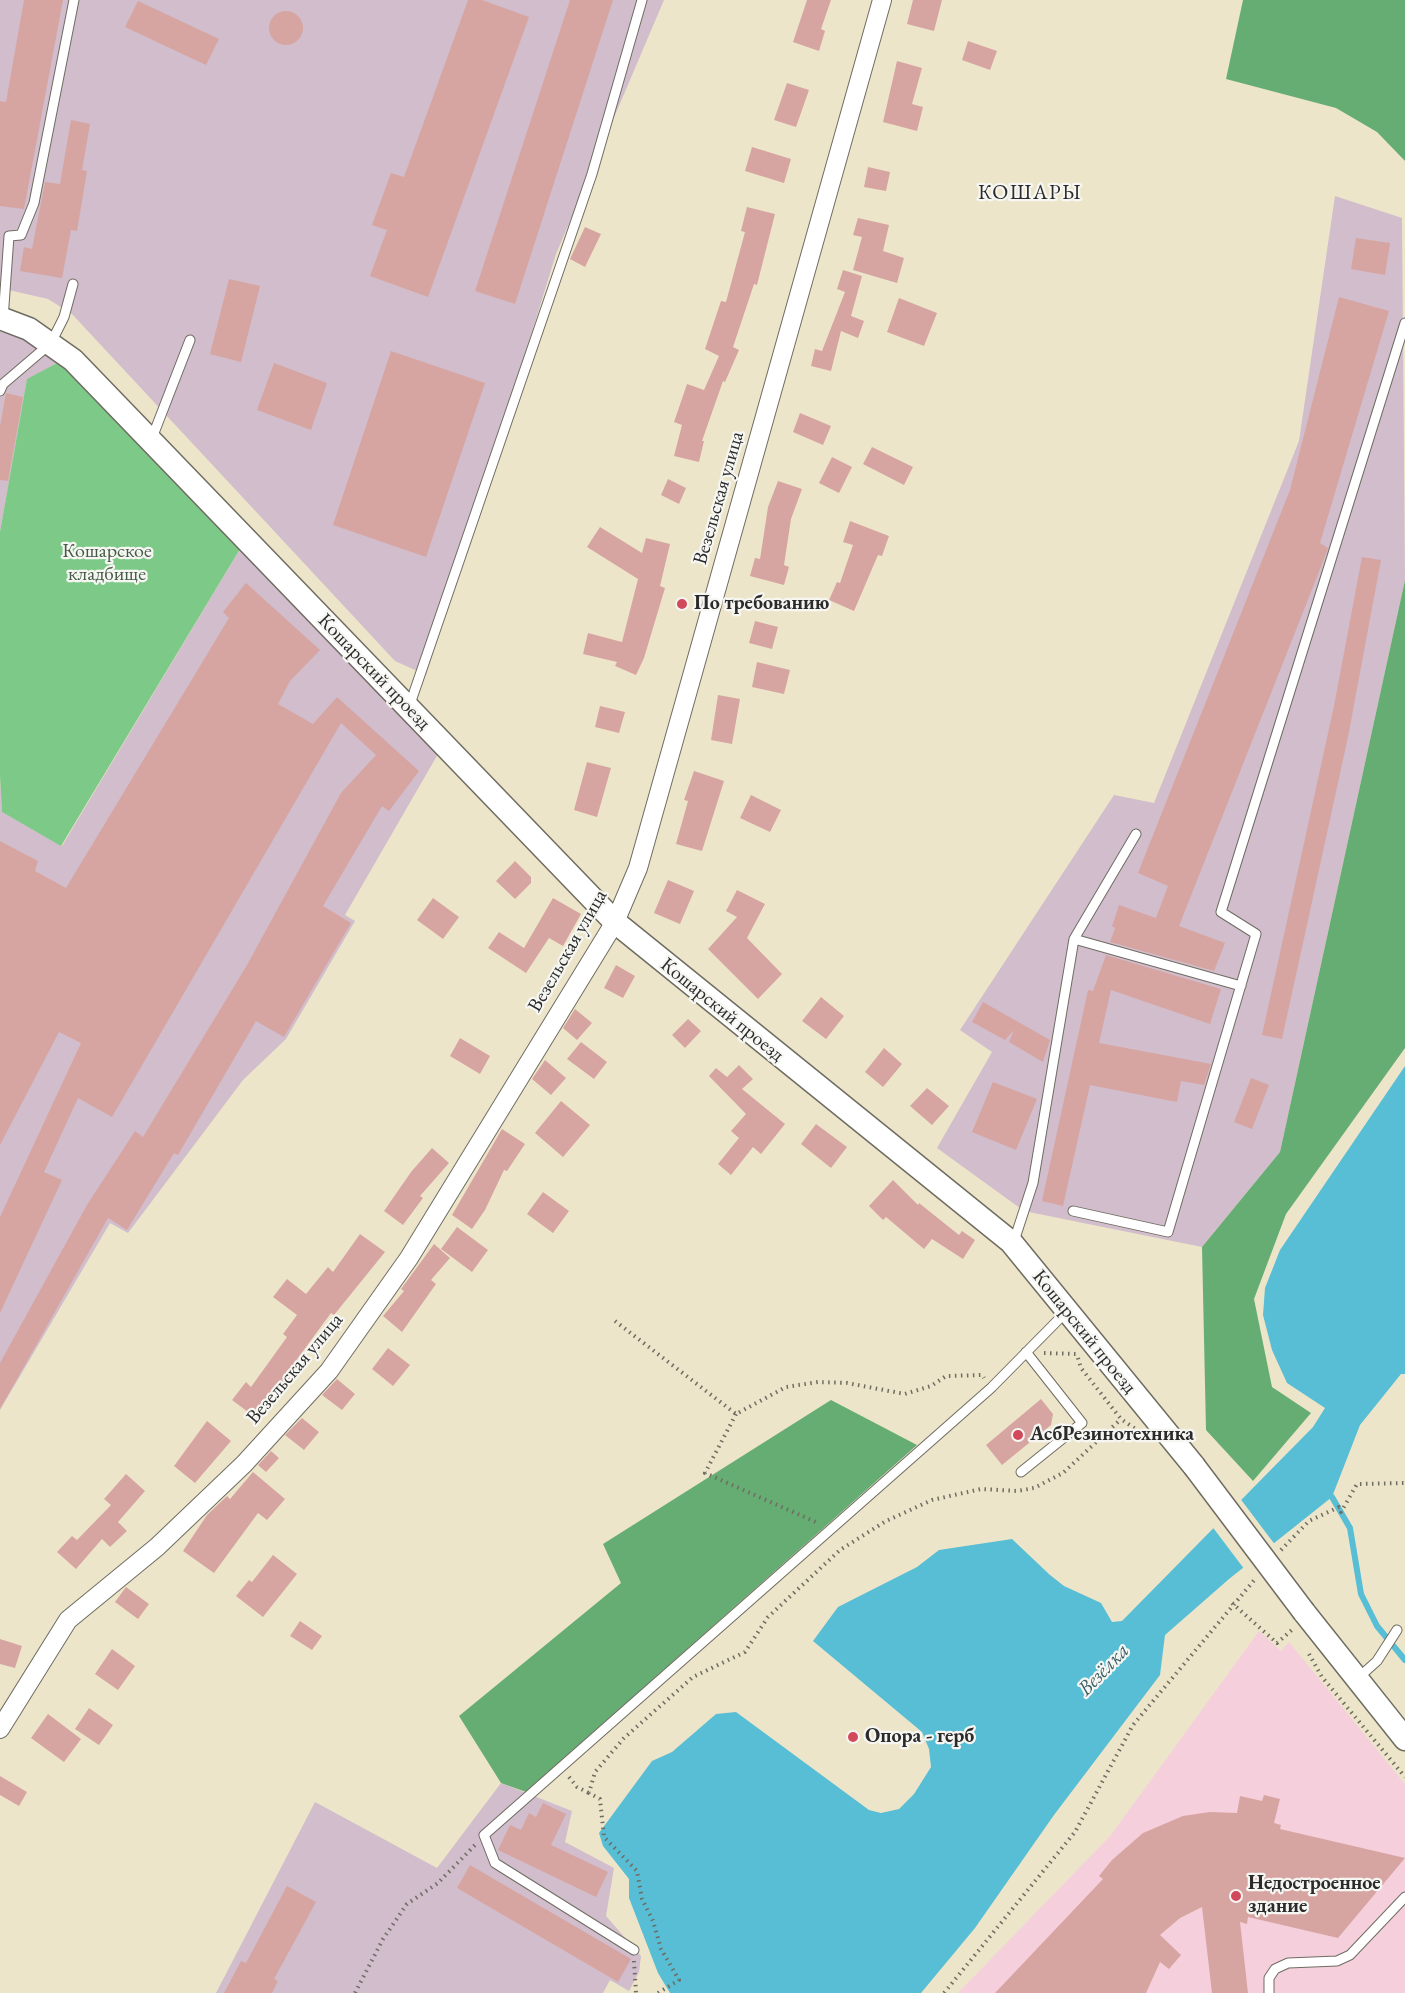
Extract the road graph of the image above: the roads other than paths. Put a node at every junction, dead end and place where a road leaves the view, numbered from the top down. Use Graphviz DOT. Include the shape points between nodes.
graph roads {
  1 [pos="74,0"];
  2 [pos="642,0"];
  3 [pos="882,0"];
  4 [pos="4,234"];
  5 [pos="73,284"];
  6 [pos="2,319"];
  7 [pos="1405,322"];
  8 [pos="190,340"];
  9 [pos="51,343"];
  10 [pos="0,391"];
  11 [pos="151,441"];
  12 [pos="409,707"];
  13 [pos="1136,834"];
  14 [pos="615,922"];
  15 [pos="1074,939"];
  16 [pos="1241,986"];
  17 [pos="1073,1212"];
  18 [pos="1011,1242"];
  19 [pos="1066,1312"];
  20 [pos="1026,1352"];
  21 [pos="1021,1472"];
  22 [pos="1395,1634"];
  23 [pos="1357,1679"];
  24 [pos="0,1729"];
  25 [pos="1405,1738"];
  26 [pos="1405,1897"];
  27 [pos="634,1950"];
  28 [pos="1269,1993"];
  1 -- 4 [label="lane" via="34,203 21,235"];
  2 -- 12 [label="lane" via="592,174"];
  3 -- 14 [label="street, Везельская улица" via="638,868"];
  4 -- 6 [label="lane"];
  5 -- 9 [label="lane" via="64,317"];
  6 -- 9 [label="street, Кошарский проезд"];
  7 -- 16 [label="lane" via="1221,912 1256,934"];
  8 -- 11 [label="lane"];
  9 -- 10 [label="lane" via="3,384"];
  9 -- 11 [label="street, Кошарский проезд" via="73,360"];
  11 -- 12 [label="street, Кошарский проезд"];
  12 -- 14 [label="street, Кошарский проезд"];
  13 -- 15 [label="lane"];
  14 -- 18 [label="street, Кошарский проезд"];
  14 -- 24 [label="street, Везельская улица" via="410,1258 329,1371 244,1464 157,1547 68,1620"];
  15 -- 16 [label="lane"];
  15 -- 18 [label="lane" via="1033,1183"];
  16 -- 17 [label="lane" via="1168,1232"];
  18 -- 19 [label="street, Кошарский проезд"];
  19 -- 20 [label="lane"];
  19 -- 23 [label="street, Кошарский проезд, bridge" via="1194,1466 1297,1617"];
  20 -- 21 [label="lane" via="1082,1423"];
  20 -- 27 [label="lane" via="992,1387 484,1835 495,1863"];
  22 -- 23 [label="lane" via="1377,1661"];
  23 -- 25 [label="street, Кошарский проезд"];
  26 -- 28 [label="lane" via="1350,1955 1336,1961 1288,1963 1275,1969 1269,1978"];
}
